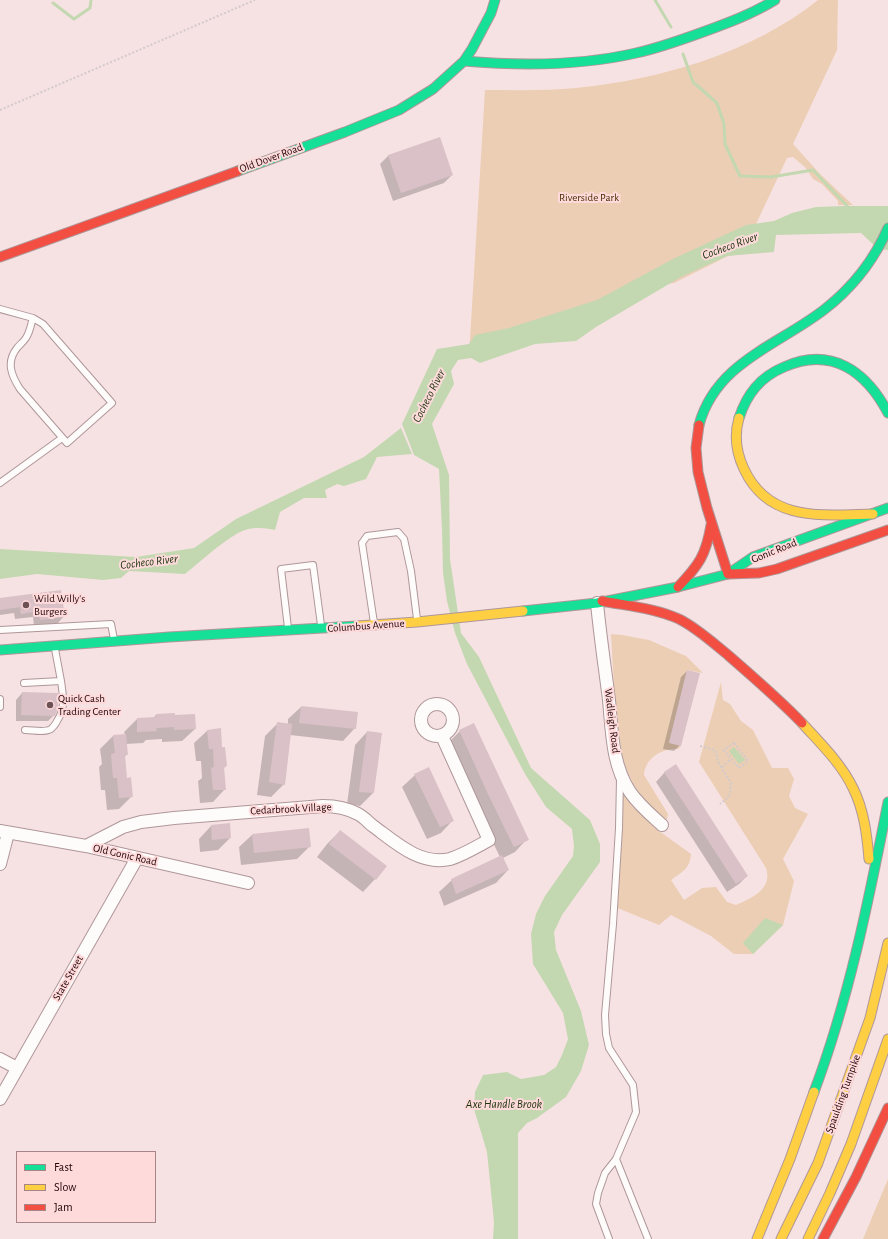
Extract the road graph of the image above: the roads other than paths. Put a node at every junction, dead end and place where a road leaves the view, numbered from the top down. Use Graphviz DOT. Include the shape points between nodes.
graph roads {
  1 [pos="495,0"];
  2 [pos="775,0"];
  3 [pos="464,61"];
  4 [pos="888,228"];
  5 [pos="0,257"];
  6 [pos="0,309"];
  7 [pos="33,318"];
  8 [pos="888,413"];
  9 [pos="62,438"];
  10 [pos="0,483"];
  11 [pos="888,508"];
  12 [pos="873,514"];
  13 [pos="712,522"];
  14 [pos="888,530"];
  15 [pos="728,574"];
  16 [pos="678,586"];
  17 [pos="599,602"];
  18 [pos="417,622"];
  19 [pos="374,626"];
  20 [pos="322,629"];
  21 [pos="0,630"];
  22 [pos="289,631"];
  23 [pos="114,641"];
  24 [pos="54,645"];
  25 [pos="0,650"];
  26 [pos="61,681"];
  27 [pos="24,683"];
  28 [pos="0,699"];
  29 [pos="0,708"];
  30 [pos="25,730"];
  31 [pos="442,736"];
  32 [pos="620,769"];
  33 [pos="888,802"];
  34 [pos="662,825"];
  35 [pos="4,832"];
  36 [pos="86,846"];
  37 [pos="137,858"];
  38 [pos="0,864"];
  39 [pos="248,883"];
  40 [pos="872,883"];
  41 [pos="888,943"];
  42 [pos="888,1039"];
  43 [pos="0,1059"];
  44 [pos="17,1068"];
  45 [pos="0,1098"];
  46 [pos="888,1108"];
  47 [pos="616,1159"];
  48 [pos="609,1239"];
  49 [pos="648,1239"];
  50 [pos="757,1239"];
  51 [pos="781,1239"];
  52 [pos="808,1239"];
  53 [pos="824,1239"];
  1 -- 3 [label="main road, Old Dover Road" via="479,38"];
  2 -- 3 [label="main road" via="735,21 629,54 591,60 521,65"];
  3 -- 5 [label="main road, Old Dover Road" via="433,88 399,110"];
  4 -- 13 [label="main road" via="883,241 864,269 840,296 806,323 738,366 716,388 706,405 696,442 700,484"];
  6 -- 7 [label="lane"];
  7 -- 9 [label="lane" via="26,338 12,355 11,371 20,388"];
  7 -- 9 [label="lane" via="52,333 112,403 67,443"];
  8 -- 12 [label="main road" via="876,391 850,369 824,360 809,359 780,368 759,382 743,406 736,432 740,461 747,476 759,492 772,502 804,514"];
  9 -- 10 [label="lane"];
  11 -- 12 [label="main road, Gonic Road"];
  12 -- 15 [label="main road, Gonic Road" via="753,557"];
  13 -- 15 [label="main road"];
  13 -- 16 [label="main road" via="708,545 702,559"];
  14 -- 15 [label="main road, Gonic Road" via="777,569 759,573"];
  15 -- 16 [label="main road, Columbus Avenue"];
  16 -- 17 [label="main road, Columbus Avenue"];
  17 -- 18 [label="main road, Columbus Avenue"];
  17 -- 32 [label="street, Wadleigh Road" via="611,734"];
  17 -- 40 [label="main road" via="655,611 680,620 696,630 764,687 806,728 844,772 858,798 866,827"];
  18 -- 19 [label="main road, Columbus Avenue"];
  18 -- 19 [label="lane" via="412,571 404,539 398,532 367,536 362,543"];
  19 -- 20 [label="main road, Columbus Avenue"];
  20 -- 22 [label="main road, Columbus Avenue"];
  20 -- 22 [label="lane" via="313,565 281,569"];
  21 -- 23 [label="lane" via="111,624"];
  22 -- 23 [label="main road, Columbus Avenue"];
  23 -- 24 [label="main road, Columbus Avenue"];
  24 -- 25 [label="main road, Columbus Avenue"];
  24 -- 26 [label="lane"];
  26 -- 27 [label="lane"];
  26 -- 30 [label="lane" via="64,707 55,725 51,729"];
  28 -- 29 [label="lane"];
  31 -- 36 [label="street, Cedarbrook Village" via="489,840 450,858 425,858 395,843 360,815 347,809 323,806 141,822 123,827"];
  32 -- 34 [label="street, Wadleigh Road" via="630,791 644,809"];
  32 -- 47 [label="lane" via="619,828 605,1015 609,1048 633,1086 636,1112"];
  33 -- 40 [label="main road"];
  35 -- 36 [label="street, Old Gonic Road"];
  35 -- 38 [label="street"];
  36 -- 37 [label="street, Old Gonic Road"];
  37 -- 39 [label="street, Old Gonic Road"];
  37 -- 44 [label="street, State Street"];
  40 -- 50 [label="main road" via="845,994 824,1066"];
  41 -- 51 [label="main road, Spaulding Turnpike" via="870,1018 821,1156"];
  42 -- 52 [label="main road" via="851,1144"];
  43 -- 44 [label="street"];
  44 -- 45 [label="street, State Street"];
  46 -- 53 [label="main road"];
  47 -- 48 [label="lane" via="605,1174 596,1204"];
  47 -- 49 [label="lane"];
}
